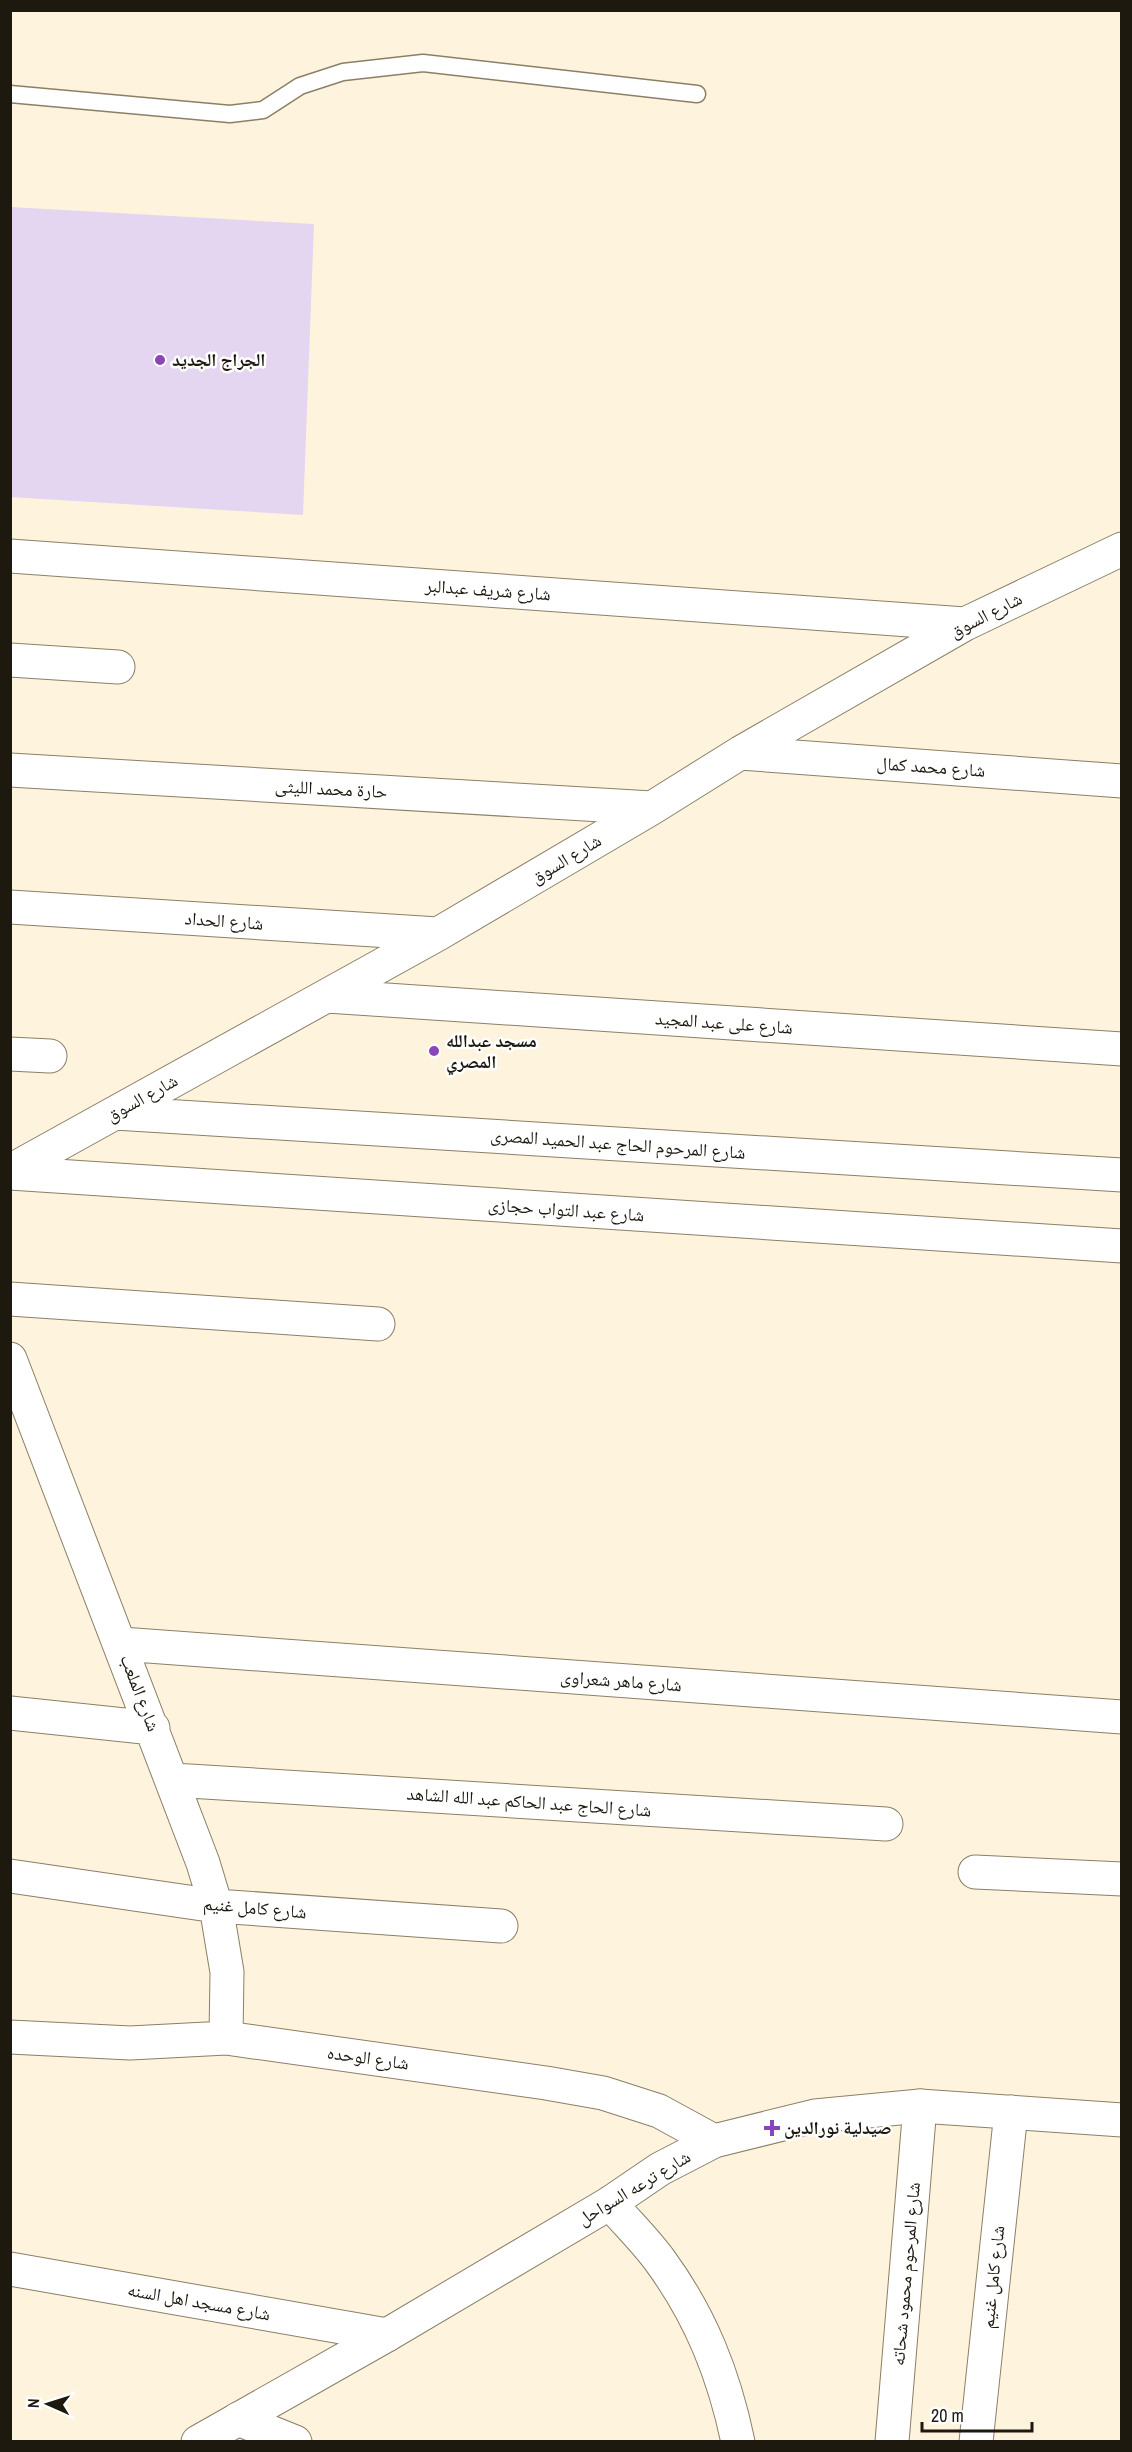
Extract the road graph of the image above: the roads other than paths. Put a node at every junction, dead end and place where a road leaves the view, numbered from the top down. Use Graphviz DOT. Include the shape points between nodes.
graph roads {
  1 [pos="10,94"];
  2 [pos="697,94"];
  3 [pos="1122,549"];
  4 [pos="10,556"];
  5 [pos="965,624"];
  6 [pos="10,660"];
  7 [pos="118,667"];
  8 [pos="740,753"];
  9 [pos="10,770"];
  10 [pos="1122,781"];
  11 [pos="652,808"];
  12 [pos="10,907"];
  13 [pos="438,934"];
  14 [pos="327,996"];
  15 [pos="1122,1049"];
  16 [pos="10,1054"];
  17 [pos="50,1056"];
  18 [pos="115,1113"];
  19 [pos="10,1172"];
  20 [pos="1122,1175"];
  21 [pos="1122,1246"];
  22 [pos="10,1299"];
  23 [pos="378,1324"];
  24 [pos="10,1359"];
  25 [pos="19,1404"];
  26 [pos="121,1644"];
  27 [pos="10,1713"];
  28 [pos="1122,1717"];
  29 [pos="153,1728"];
  30 [pos="173,1780"];
  31 [pos="886,1824"];
  32 [pos="975,1872"];
  33 [pos="10,1876"];
  34 [pos="1122,1879"];
  35 [pos="216,1906"];
  36 [pos="501,1926"];
  37 [pos="10,2037"];
  38 [pos="226,2038"];
  39 [pos="920,2106"];
  40 [pos="1011,2112"];
  41 [pos="1122,2120"];
  42 [pos="714,2141"];
  43 [pos="610,2204"];
  44 [pos="10,2269"];
  45 [pos="387,2335"];
  46 [pos="238,2419"];
  47 [pos="198,2442"];
  48 [pos="295,2442"];
  49 [pos="738,2442"];
  50 [pos="892,2442"];
  51 [pos="976,2442"];
  1 -- 2 [label="lane" via="230,114 263,110 300,86 343,72 423,63"];
  3 -- 5 [label="street, شارع السوق"];
  4 -- 5 [label="street, شارع شريف عبدالبر"];
  5 -- 8 [label="street, شارع السوق"];
  6 -- 7 [label="street"];
  8 -- 10 [label="street, شارع محمد كمال"];
  8 -- 11 [label="street, شارع السوق"];
  9 -- 11 [label="street, حارة محمد الليثى"];
  11 -- 13 [label="street, شارع السوق"];
  12 -- 13 [label="street, شارع الحداد"];
  13 -- 14 [label="street, شارع السوق"];
  14 -- 15 [label="street, شارع على عبد المجيد"];
  14 -- 18 [label="street, شارع السوق"];
  16 -- 17 [label="street"];
  18 -- 19 [label="street, شارع السوق"];
  18 -- 20 [label="street, شارع المرحوم الحاج عبد الحميد المصرى"];
  19 -- 21 [label="street, شارع عبد التواب حجازى"];
  22 -- 23 [label="street"];
  24 -- 25 [label="street, شارع الملعب"];
  25 -- 26 [label="street, شارع الملعب"];
  26 -- 28 [label="street, شارع ماهر شعراوى"];
  26 -- 29 [label="street, شارع الملعب"];
  27 -- 29 [label="street"];
  29 -- 30 [label="street, شارع الملعب"];
  30 -- 31 [label="street, شارع الحاج عبد الحاكم عبد الله الشاهد"];
  30 -- 35 [label="street, شارع الملعب"];
  32 -- 34 [label="street"];
  33 -- 35 [label="street, شارع كامل غنيم"];
  35 -- 36 [label="street, شارع كامل غنيم"];
  35 -- 38 [label="street, شارع الملعب" via="227,1972"];
  37 -- 38 [label="street, شارع الوحده" via="130,2043"];
  38 -- 42 [label="street, شارع الوحده" via="603,2092 659,2111"];
  39 -- 40 [label="street, شارع ترعه السواحل"];
  39 -- 42 [label="street, شارع ترعه السواحل" via="814,2116"];
  39 -- 50 [label="street, شارع المرحوم محمود شحاته"];
  40 -- 41 [label="street, شارع ترعه السواحل"];
  40 -- 51 [label="street, شارع كامل غنيم"];
  42 -- 43 [label="street, شارع ترعه السواحل" via="660,2169"];
  43 -- 45 [label="street, شارع ترعه السواحل"];
  43 -- 49 [label="street" via="661,2261 700,2325 728,2395"];
  44 -- 45 [label="street, شارع مسجد اهل السنه"];
  45 -- 46 [label="street, شارع ترعه السواحل"];
  46 -- 47 [label="street, شارع ترعه السواحل"];
  46 -- 48 [label="street"];
}
